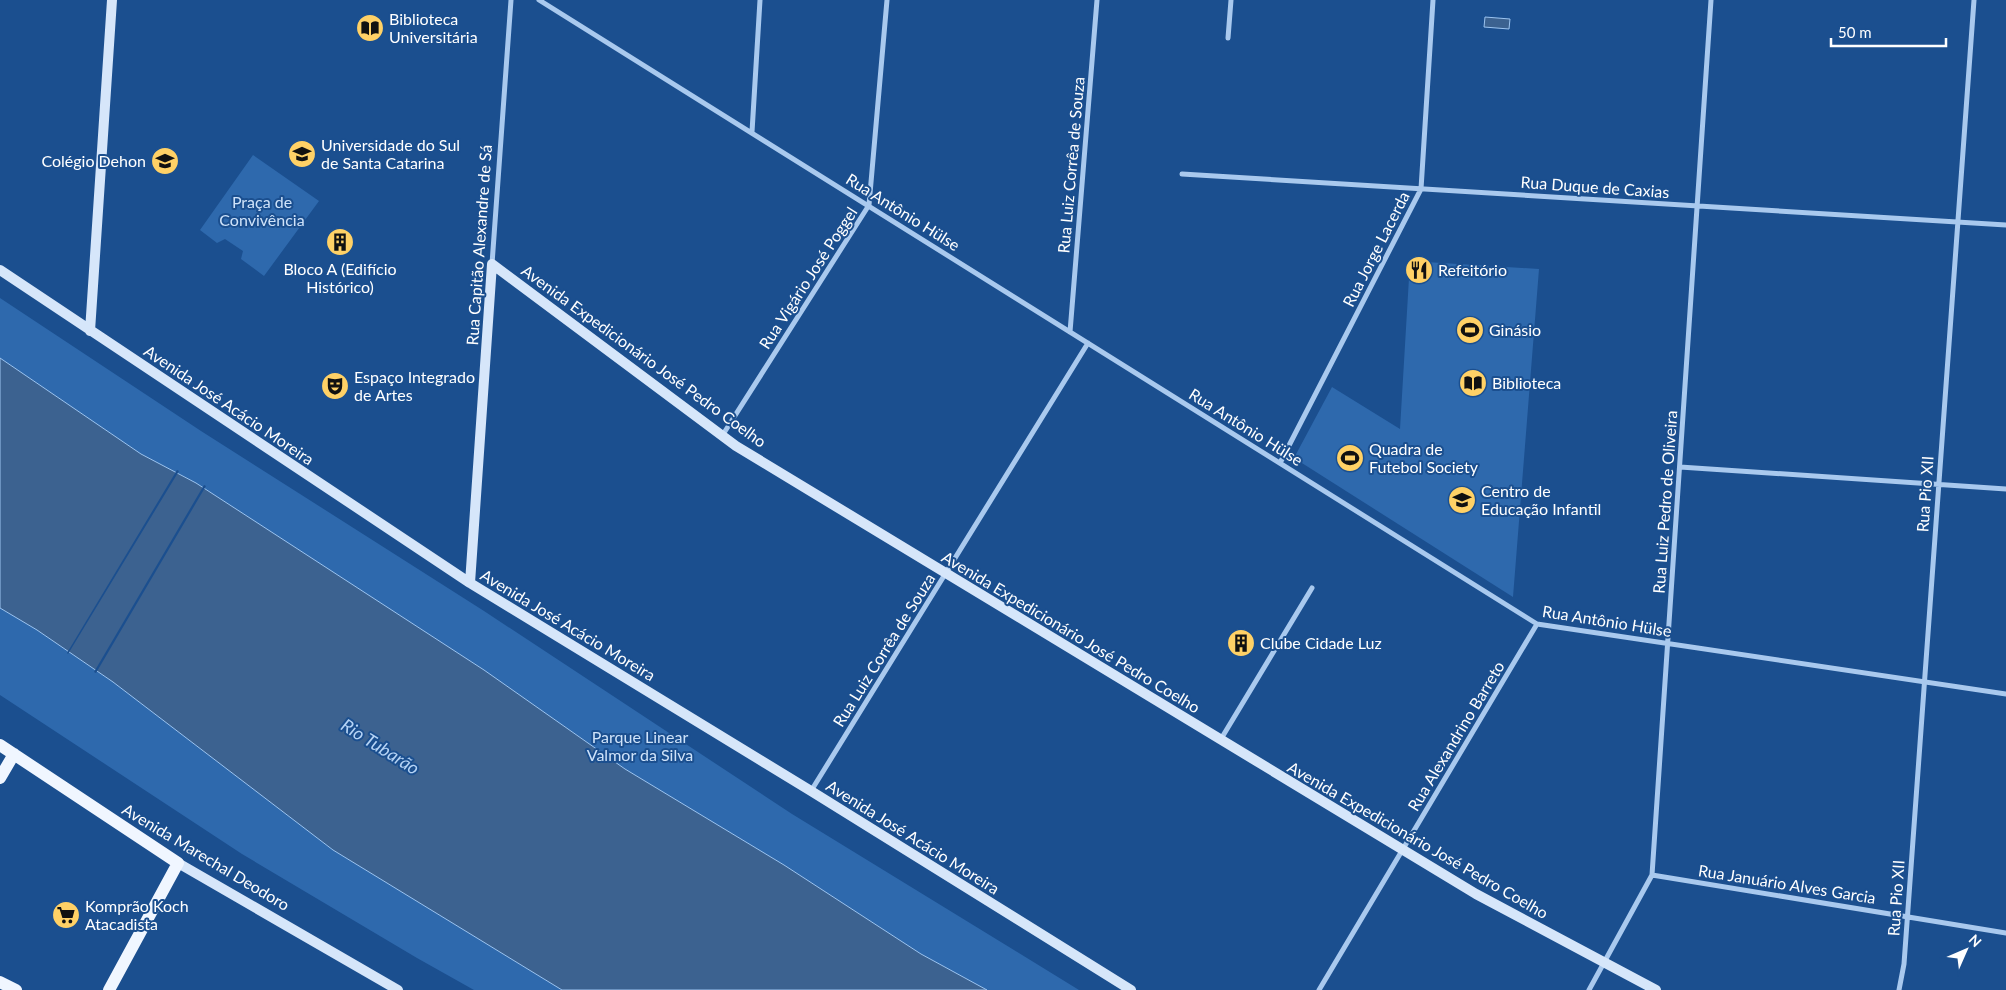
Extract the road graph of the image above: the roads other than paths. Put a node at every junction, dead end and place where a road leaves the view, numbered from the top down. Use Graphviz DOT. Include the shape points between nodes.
graph roads {
  1 [pos="112,0"];
  2 [pos="511,0"];
  3 [pos="540,0"];
  4 [pos="760,0"];
  5 [pos="887,0"];
  6 [pos="1097,0"];
  7 [pos="1231,0"];
  8 [pos="1433,0"];
  9 [pos="1711,0"];
  10 [pos="1974,0"];
  11 [pos="1228,38"];
  12 [pos="752,132"];
  13 [pos="1182,174"];
  14 [pos="1421,189"];
  15 [pos="869,205"];
  16 [pos="1697,206"];
  17 [pos="1958,222"];
  18 [pos="2006,225"];
  19 [pos="492,264"];
  20 [pos="0,270"];
  21 [pos="90,331"];
  22 [pos="1070,332"];
  23 [pos="1088,343"];
  24 [pos="722,436"];
  25 [pos="1280,463"];
  26 [pos="1680,467"];
  27 [pos="1939,484"];
  28 [pos="2006,489"];
  29 [pos="946,573"];
  30 [pos="470,583"];
  31 [pos="1312,588"];
  32 [pos="1538,624"];
  33 [pos="1668,644"];
  34 [pos="1924,682"];
  35 [pos="2006,694"];
  36 [pos="1220,740"];
  37 [pos="0,745"];
  38 [pos="14,754"];
  39 [pos="0,778"];
  40 [pos="811,791"];
  41 [pos="1402,850"];
  42 [pos="178,863"];
  43 [pos="1652,875"];
  44 [pos="1907,917"];
  45 [pos="2006,933"];
  46 [pos="1604,962"];
  47 [pos="0,982"];
  48 [pos="16,990"];
  49 [pos="109,990"];
  50 [pos="398,990"];
  51 [pos="1131,990"];
  52 [pos="1319,990"];
  53 [pos="1589,990"];
  54 [pos="1656,990"];
  55 [pos="1899,990"];
  1 -- 21 [label="street"];
  2 -- 19 [label="street, Rua Capitão Alexandre de Sá"];
  3 -- 12 [label="street, Rua Antônio Hülse"];
  4 -- 12 [label="street"];
  5 -- 15 [label="street, Rua Vigário José Poggel"];
  6 -- 22 [label="street, Rua Luiz Corrêa de Souza"];
  7 -- 11 [label="street"];
  8 -- 14 [label="street, Rua Jorge Lacerda"];
  9 -- 16 [label="street, Rua Luiz Pedro de Oliveira"];
  10 -- 17 [label="street, Rua Pio XII"];
  12 -- 15 [label="street, Rua Antônio Hülse"];
  13 -- 14 [label="street, Rua Duque de Caxias"];
  14 -- 16 [label="street, Rua Duque de Caxias"];
  14 -- 25 [label="street, Rua Jorge Lacerda"];
  15 -- 22 [label="street, Rua Antônio Hülse"];
  15 -- 24 [label="street, Rua Vigário José Poggel"];
  16 -- 17 [label="street, Rua Duque de Caxias"];
  16 -- 26 [label="street, Rua Luiz Pedro de Oliveira"];
  17 -- 18 [label="street, Rua Duque de Caxias"];
  17 -- 27 [label="street, Rua Pio XII"];
  19 -- 24 [label="street, Avenida Expedicionário José Pedro Coelho"];
  19 -- 30 [label="street, Rua Capitão Alexandre de Sá"];
  20 -- 21 [label="street, Avenida José Acácio Moreira"];
  21 -- 30 [label="street, Avenida José Acácio Moreira"];
  22 -- 23 [label="street, Rua Antônio Hülse"];
  23 -- 25 [label="street, Rua Antônio Hülse"];
  23 -- 29 [label="street, Rua Luiz Corrêa de Souza"];
  24 -- 29 [label="street, Avenida Expedicionário José Pedro Coelho"];
  25 -- 32 [label="street, Rua Antônio Hülse"];
  26 -- 27 [label="street"];
  26 -- 33 [label="street, Rua Luiz Pedro de Oliveira"];
  27 -- 28 [label="street"];
  27 -- 34 [label="street, Rua Pio XII"];
  29 -- 36 [label="street, Avenida Expedicionário José Pedro Coelho"];
  29 -- 40 [label="street, Rua Luiz Corrêa de Souza"];
  30 -- 40 [label="street, Avenida José Acácio Moreira"];
  31 -- 36 [label="street"];
  32 -- 33 [label="street, Rua Antônio Hülse"];
  32 -- 41 [label="street, Rua Alexandrino Barreto"];
  33 -- 34 [label="street, Rua Antônio Hülse"];
  33 -- 43 [label="street, Rua Luiz Pedro de Oliveira"];
  34 -- 35 [label="street, Rua Antônio Hülse"];
  34 -- 44 [label="street, Rua Pio XII"];
  36 -- 41 [label="street, Avenida Expedicionário José Pedro Coelho"];
  37 -- 38 [label="main road, Avenida Marechal Deodoro"];
  38 -- 39 [label="main road"];
  38 -- 42 [label="main road, Avenida Marechal Deodoro"];
  40 -- 51 [label="street, Avenida José Acácio Moreira"];
  41 -- 46 [label="street, Avenida Expedicionário José Pedro Coelho" via="1499,907"];
  41 -- 52 [label="street, Rua Alexandrino Barreto"];
  42 -- 49 [label="main road"];
  42 -- 50 [label="street, Avenida Marechal Deodoro"];
  43 -- 44 [label="street, Rua Januário Alves Garcia"];
  43 -- 46 [label="street, Rua Luiz Pedro de Oliveira"];
  44 -- 45 [label="street, Rua Januário Alves Garcia"];
  44 -- 55 [label="street, Rua Pio XII"];
  46 -- 53 [label="street, Rua Luiz Pedro de Oliveira"];
  46 -- 54 [label="street, Avenida Expedicionário José Pedro Coelho"];
  47 -- 48 [label="main road"];
}
